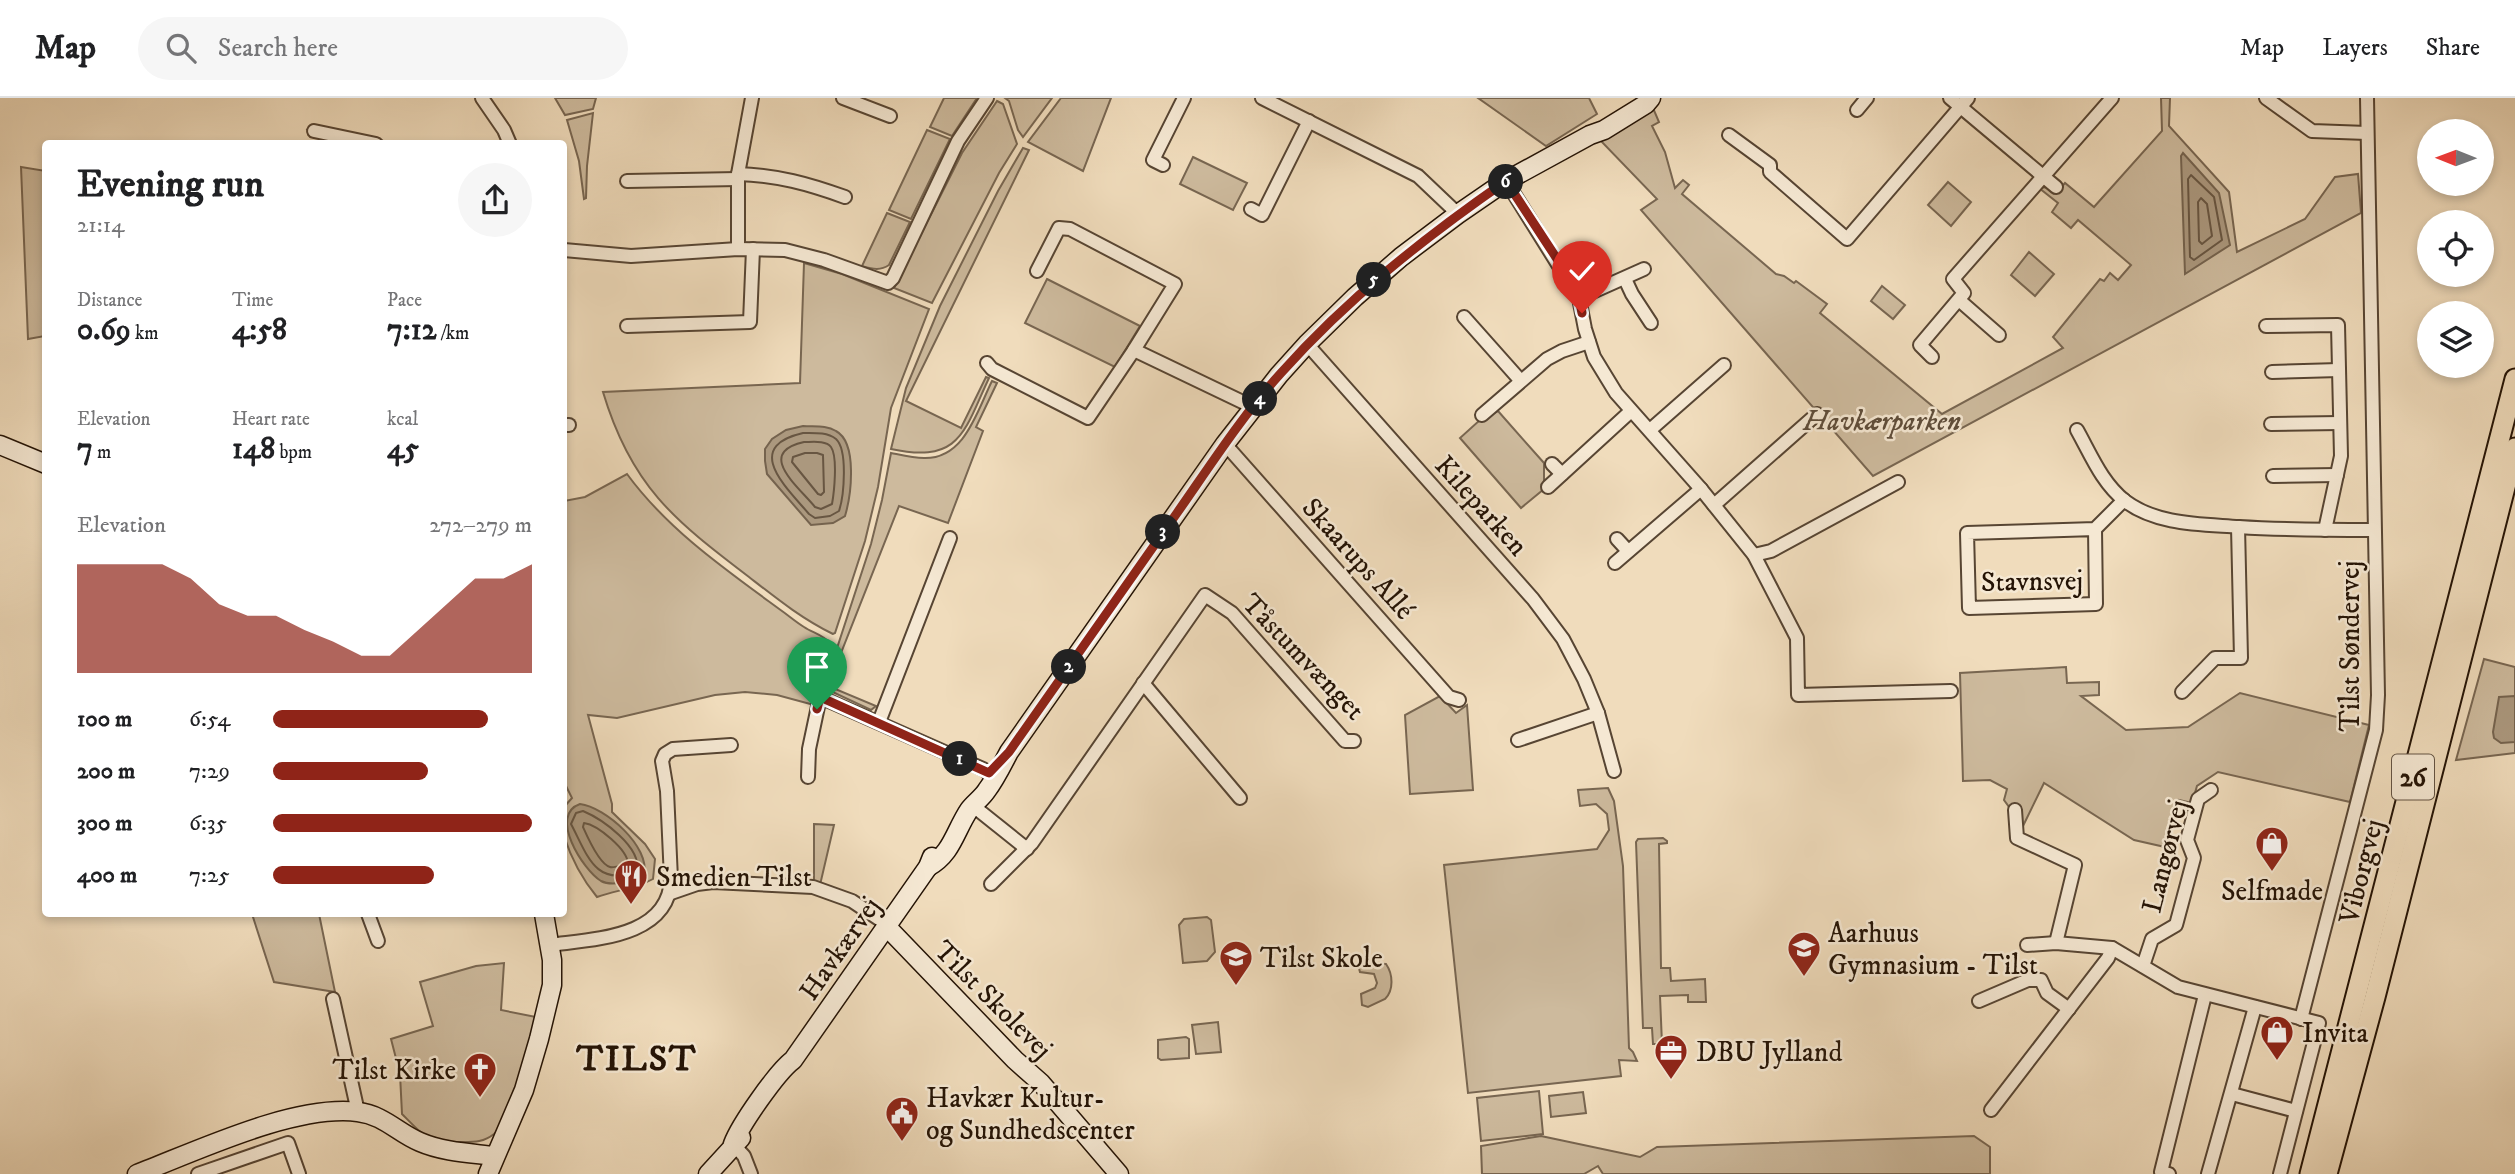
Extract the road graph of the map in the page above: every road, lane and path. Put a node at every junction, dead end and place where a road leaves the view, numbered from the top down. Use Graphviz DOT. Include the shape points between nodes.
graph roads {
  1 [pos="482,98"];
  2 [pos="752,98"];
  3 [pos="843,98"];
  4 [pos="987,98"];
  5 [pos="1184,98"];
  6 [pos="1643,98"];
  7 [pos="1651,98"];
  8 [pos="1867,98"];
  9 [pos="2112,98"];
  10 [pos="2266,98"];
  11 [pos="2367,98"];
  12 [pos="1271,100"];
  13 [pos="1959,101"];
  14 [pos="1857,110"];
  15 [pos="890,116"];
  16 [pos="1309,121"];
  17 [pos="314,131"];
  18 [pos="2367,133"];
  19 [pos="1590,135"];
  20 [pos="1729,135"];
  21 [pos="357,140"];
  22 [pos="508,140"];
  23 [pos="1164,165"];
  24 [pos="738,176"];
  25 [pos="2042,176"];
  26 [pos="627,181"];
  27 [pos="1506,181"];
  28 [pos="2056,187"];
  29 [pos="845,197"];
  30 [pos="1251,209"];
  31 [pos="1458,214"];
  32 [pos="753,248"];
  33 [pos="738,249"];
  34 [pos="567,250"];
  35 [pos="1644,269"];
  36 [pos="1037,271"];
  37 [pos="1625,279"];
  38 [pos="1579,298"];
  39 [pos="1959,300"];
  40 [pos="1464,317"];
  41 [pos="1651,323"];
  42 [pos="627,326"];
  43 [pos="2266,327"];
  44 [pos="1999,335"];
  45 [pos="1589,342"];
  46 [pos="1307,344"];
  47 [pos="1134,350"];
  48 [pos="1932,357"];
  49 [pos="987,363"];
  50 [pos="2339,370"];
  51 [pos="2272,372"];
  52 [pos="2515,379"];
  53 [pos="1520,380"];
  54 [pos="1726,383"];
  55 [pos="1253,407"];
  56 [pos="1631,411"];
  57 [pos="1817,414"];
  58 [pos="1482,415"];
  59 [pos="2340,423"];
  60 [pos="2271,424"];
  61 [pos="1650,430"];
  62 [pos="2077,430"];
  63 [pos="1226,444"];
  64 [pos="0,445"];
  65 [pos="2515,447"];
  66 [pos="42,462"];
  67 [pos="1552,464"];
  68 [pos="1562,474"];
  69 [pos="2337,475"];
  70 [pos="2273,476"];
  71 [pos="1898,482"];
  72 [pos="1548,487"];
  73 [pos="1701,489"];
  74 [pos="2124,500"];
  75 [pos="1714,505"];
  76 [pos="2238,527"];
  77 [pos="2095,529"];
  78 [pos="2325,530"];
  79 [pos="2374,530"];
  80 [pos="950,538"];
  81 [pos="1617,539"];
  82 [pos="1628,551"];
  83 [pos="1754,555"];
  84 [pos="1615,563"];
  85 [pos="1143,683"];
  86 [pos="1951,691"];
  87 [pos="2182,692"];
  88 [pos="1459,699"];
  89 [pos="1598,712"];
  90 [pos="879,722"];
  91 [pos="1518,740"];
  92 [pos="1354,741"];
  93 [pos="731,745"];
  94 [pos="804,771"];
  95 [pos="1614,771"];
  96 [pos="992,775"];
  97 [pos="2211,790"];
  98 [pos="1240,798"];
  99 [pos="972,805"];
  100 [pos="2015,810"];
  101 [pos="1027,849"];
  102 [pos="991,884"];
  103 [pos="671,893"];
  104 [pos="369,917"];
  105 [pos="545,917"];
  106 [pos="882,922"];
  107 [pos="378,941"];
  108 [pos="2056,943"];
  109 [pos="550,945"];
  110 [pos="2027,945"];
  111 [pos="2112,948"];
  112 [pos="2143,966"];
  113 [pos="2205,995"];
  114 [pos="333,999"];
  115 [pos="1979,1001"];
  116 [pos="2255,1007"];
  117 [pos="2069,1009"];
  118 [pos="2301,1019"];
  119 [pos="2232,1094"];
  120 [pos="1991,1110"];
  121 [pos="2296,1111"];
  122 [pos="358,1112"];
  123 [pos="228,1140"];
  124 [pos="733,1144"];
  125 [pos="494,1156"];
  126 [pos="232,1166"];
  127 [pos="137,1174"];
  128 [pos="198,1174"];
  129 [pos="299,1174"];
  130 [pos="488,1174"];
  131 [pos="708,1174"];
  132 [pos="751,1174"];
  133 [pos="1119,1174"];
  134 [pos="2169,1174"];
  135 [pos="2208,1174"];
  136 [pos="2280,1174"];
  137 [pos="2309,1174"];
  138 [pos="2327,1174"];
  1 -- 22 [label="street"];
  2 -- 24 [label="street"];
  3 -- 15 [label="street"];
  4 -- 32 [label="street" via="958,141 888,284 824,260"];
  5 -- 23 [label="street" via="1153,160"];
  6 -- 19 [label="street, Havkærvej" via="1601,122"];
  7 -- 19 [label="street, Havkærvej"];
  8 -- 14 [label="street"];
  9 -- 25 [label="street"];
  10 -- 18 [label="street" via="2312,131"];
  11 -- 18 [label="street, Tilst Søndervej"];
  12 -- 16 [label="street"];
  13 -- 20 [label="street" via="1847,239 1770,172 1770,165"];
  13 -- 25 [label="street"];
  16 -- 30 [label="street" via="1262,215"];
  16 -- 31 [label="street" via="1418,176"];
  17 -- 21 [label="street"];
  18 -- 79 [label="street, Tilst Søndervej"];
  19 -- 27 [label="street, Havkærvej"];
  24 -- 26 [label="street"];
  24 -- 29 [label="street" via="778,176"];
  24 -- 33 [label="street"];
  25 -- 28 [label="street"];
  25 -- 39 [label="street" via="1953,279 1964,293"];
  27 -- 31 [label="street, Havkærvej"];
  27 -- 38 [label="street"];
  31 -- 46 [label="street, Havkærvej" via="1401,257"];
  32 -- 33 [label="street"];
  32 -- 42 [label="street" via="750,322"];
  33 -- 34 [label="street" via="631,256"];
  35 -- 37 [label="street"];
  36 -- 47 [label="street" via="1059,228 1070,229 1175,284"];
  37 -- 38 [label="street"];
  37 -- 41 [label="street"];
  38 -- 45 [label="street"];
  39 -- 44 [label="street"];
  39 -- 48 [label="street" via="1920,345"];
  40 -- 53 [label="street"];
  43 -- 50 [label="street" via="2338,326"];
  45 -- 53 [label="street" via="1562,351"];
  45 -- 56 [label="street" via="1594,358"];
  46 -- 55 [label="street, Havkærvej"];
  46 -- 89 [label="street, Kileparken" via="1533,599 1563,639"];
  47 -- 49 [label="street" via="1088,418"];
  47 -- 55 [label="street"];
  50 -- 51 [label="street"];
  50 -- 59 [label="street"];
  52 -- 137 [label="main road, Viborgvej / 26"];
  53 -- 58 [label="street"];
  54 -- 61 [label="street" via="1720,368"];
  55 -- 63 [label="street, Havkærvej"];
  56 -- 61 [label="street"];
  56 -- 68 [label="street"];
  57 -- 75 [label="street" via="1796,439"];
  59 -- 60 [label="street"];
  59 -- 69 [label="street"];
  61 -- 73 [label="street"];
  62 -- 74 [label="street" via="2102,477"];
  63 -- 88 [label="street, Skaarups Allé" via="1449,697"];
  63 -- 96 [label="street, Havkærvej"];
  64 -- 66 [label="street"];
  65 -- 138 [label="main road, Viborgvej / 26"];
  67 -- 68 [label="street"];
  68 -- 72 [label="street"];
  69 -- 70 [label="street"];
  69 -- 78 [label="street"];
  71 -- 83 [label="street" via="1771,551"];
  73 -- 75 [label="street"];
  73 -- 82 [label="street"];
  74 -- 76 [label="street" via="2171,521"];
  74 -- 77 [label="street, Stavnsvej"];
  75 -- 83 [label="street"];
  76 -- 78 [label="street"];
  76 -- 87 [label="street" via="2241,658 2215,658"];
  77 -- 77 [label="street, Stavnsvej" via="2096,604 1969,608 1967,533"];
  78 -- 79 [label="street"];
  79 -- 118 [label="street, Tilst Søndervej" via="2376,730"];
  80 -- 90 [label="street"];
  81 -- 82 [label="street"];
  82 -- 84 [label="street"];
  83 -- 86 [label="street" via="1797,638 1798,695"];
  85 -- 92 [label="street, Tåstumvænget" via="1205,595 1232,613 1345,741"];
  85 -- 98 [label="street"];
  85 -- 101 [label="street, Tåstumvænget"];
  89 -- 91 [label="street"];
  89 -- 95 [label="street, Kileparken"];
  90 -- 94 [label="street" via="820,697"];
  90 -- 96 [label="street"];
  93 -- 103 [label="street" via="673,749 662,761"];
  96 -- 99 [label="street, Havkærvej" via="979,788"];
  97 -- 112 [label="street, Langørvej" via="2198,799 2187,841 2194,858 2176,925 2152,939"];
  99 -- 101 [label="street"];
  99 -- 106 [label="street, Havkærvej"];
  100 -- 108 [label="street" via="2017,838 2075,865"];
  101 -- 102 [label="street, Tåstumvænget"];
  103 -- 106 [label="street" via="713,882 813,887 852,901"];
  103 -- 109 [label="street" via="660,910 625,933"];
  104 -- 107 [label="street"];
  105 -- 109 [label="street"];
  106 -- 124 [label="street, Havkærvej"];
  106 -- 133 [label="street, Tilst Skolevej" via="1041,1083"];
  108 -- 110 [label="street"];
  108 -- 111 [label="street"];
  109 -- 125 [label="street" via="552,985 539,1039 524,1090"];
  111 -- 112 [label="street"];
  111 -- 117 [label="street"];
  112 -- 113 [label="street" via="2178,987"];
  113 -- 116 [label="street"];
  113 -- 134 [label="street" via="2161,1172"];
  114 -- 122 [label="street"];
  115 -- 117 [label="street" via="2028,980 2041,980 2047,993"];
  116 -- 118 [label="street"];
  116 -- 119 [label="street"];
  117 -- 120 [label="street"];
  118 -- 121 [label="street" via="2319,1023"];
  119 -- 121 [label="street"];
  119 -- 135 [label="street"];
  121 -- 136 [label="street"];
  122 -- 123 [label="street" via="275,1122"];
  122 -- 125 [label="street" via="382,1118 433,1147"];
  123 -- 126 [label="street"];
  123 -- 127 [label="street"];
  124 -- 131 [label="street, Havkærvej"];
  124 -- 132 [label="street"];
  125 -- 130 [label="street"];
  126 -- 128 [label="street"];
  126 -- 129 [label="street" via="288,1143"];
}
